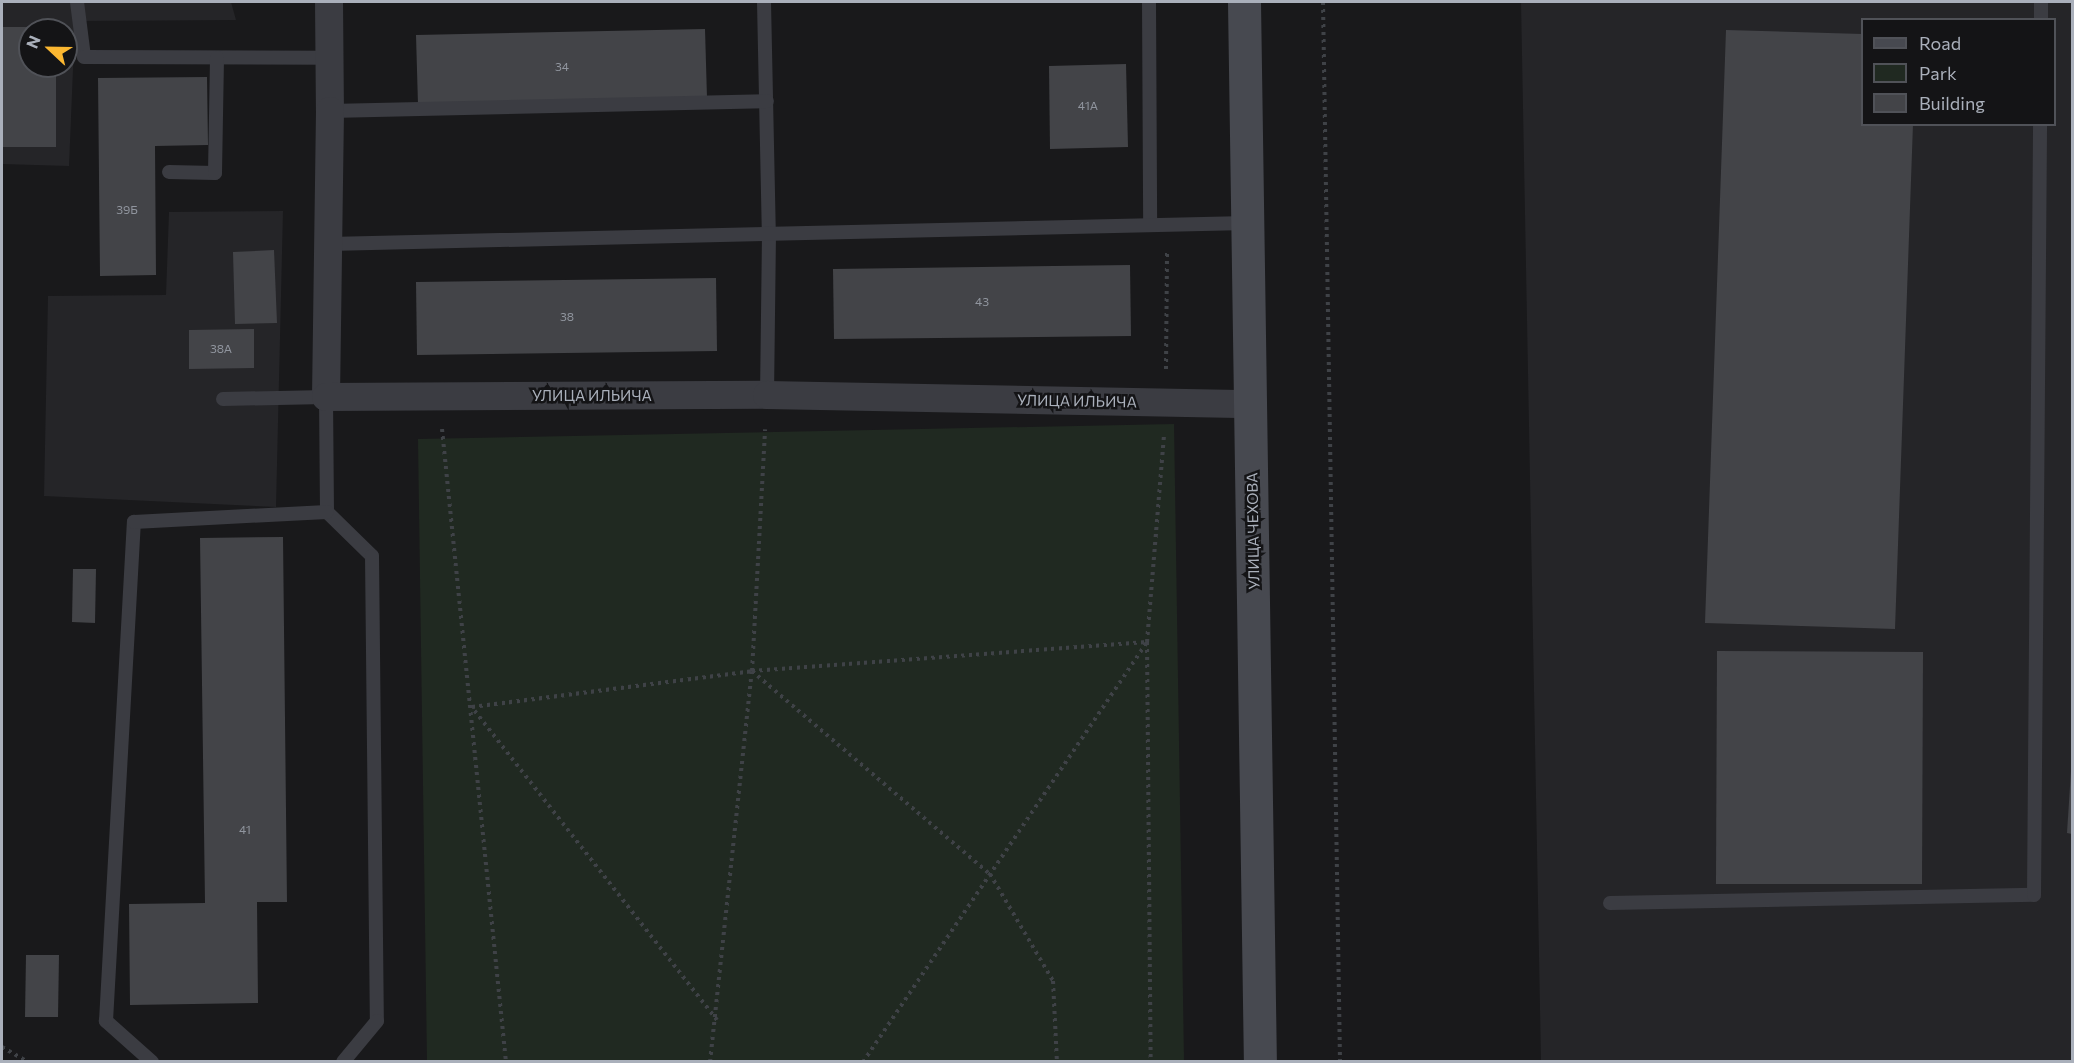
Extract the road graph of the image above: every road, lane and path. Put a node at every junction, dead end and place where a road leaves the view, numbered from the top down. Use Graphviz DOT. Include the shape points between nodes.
graph roads {
  1 [pos="77,2"];
  2 [pos="328,2"];
  3 [pos="764,2"];
  4 [pos="1149,2"];
  5 [pos="1244,2"];
  6 [pos="1323,2"];
  7 [pos="2041,2"];
  8 [pos="2040,18"];
  9 [pos="217,58"];
  10 [pos="329,58"];
  11 [pos="767,101"];
  12 [pos="330,111"];
  13 [pos="2040,126"];
  14 [pos="169,172"];
  15 [pos="1248,223"];
  16 [pos="1150,224"];
  17 [pos="1167,224"];
  18 [pos="769,233"];
  19 [pos="329,244"];
  20 [pos="767,395"];
  21 [pos="439,396"];
  22 [pos="326,397"];
  23 [pos="223,399"];
  24 [pos="1166,403"];
  25 [pos="1252,405"];
  26 [pos="327,512"];
  27 [pos="1147,642"];
  28 [pos="752,671"];
  29 [pos="472,707"];
  30 [pos="990,874"];
  31 [pos="1610,903"];
  32 [pos="717,1020"];
  33 [pos="2,1047"];
  34 [pos="28,1062"];
  35 [pos="152,1062"];
  36 [pos="343,1062"];
  37 [pos="507,1062"];
  38 [pos="710,1062"];
  39 [pos="863,1062"];
  40 [pos="1057,1062"];
  41 [pos="1151,1062"];
  42 [pos="1260,1062"];
  43 [pos="1340,1062"];
  1 -- 9 [label="lane" via="84,57"];
  2 -- 10 [label="street"];
  3 -- 11 [label="lane"];
  4 -- 16 [label="lane"];
  5 -- 15 [label="main road, УЛИЦА ЧЕХОВА"];
  6 -- 43 [label="path"];
  7 -- 8 [label="lane"];
  9 -- 10 [label="lane"];
  9 -- 14 [label="lane" via="214,173"];
  10 -- 12 [label="street"];
  11 -- 12 [label="lane"];
  11 -- 18 [label="lane"];
  12 -- 19 [label="street"];
  13 -- 31 [label="lane" via="2034,895"];
  15 -- 17 [label="lane"];
  15 -- 25 [label="main road, УЛИЦА ЧЕХОВА"];
  16 -- 17 [label="lane"];
  16 -- 18 [label="lane"];
  17 -- 24 [label="path"];
  18 -- 19 [label="lane"];
  18 -- 20 [label="lane"];
  19 -- 22 [label="street"];
  20 -- 21 [label="street, УЛИЦА ИЛЬИЧА"];
  20 -- 24 [label="street, УЛИЦА ИЛЬИЧА"];
  20 -- 28 [label="path"];
  21 -- 22 [label="street, УЛИЦА ИЛЬИЧА"];
  21 -- 29 [label="path"];
  22 -- 23 [label="lane"];
  22 -- 26 [label="lane"];
  24 -- 25 [label="street, УЛИЦА ИЛЬИЧА"];
  24 -- 27 [label="path"];
  25 -- 42 [label="main road, УЛИЦА ЧЕХОВА"];
  26 -- 35 [label="lane" via="134,522 106,1021"];
  26 -- 36 [label="lane" via="372,556 377,1021"];
  27 -- 28 [label="path"];
  27 -- 30 [label="path"];
  27 -- 41 [label="path"];
  28 -- 29 [label="path"];
  28 -- 30 [label="path"];
  28 -- 32 [label="path"];
  29 -- 32 [label="path"];
  29 -- 37 [label="path"];
  30 -- 39 [label="path"];
  30 -- 40 [label="path" via="1053,981"];
  32 -- 38 [label="path"];
  33 -- 34 [label="path"];
}
